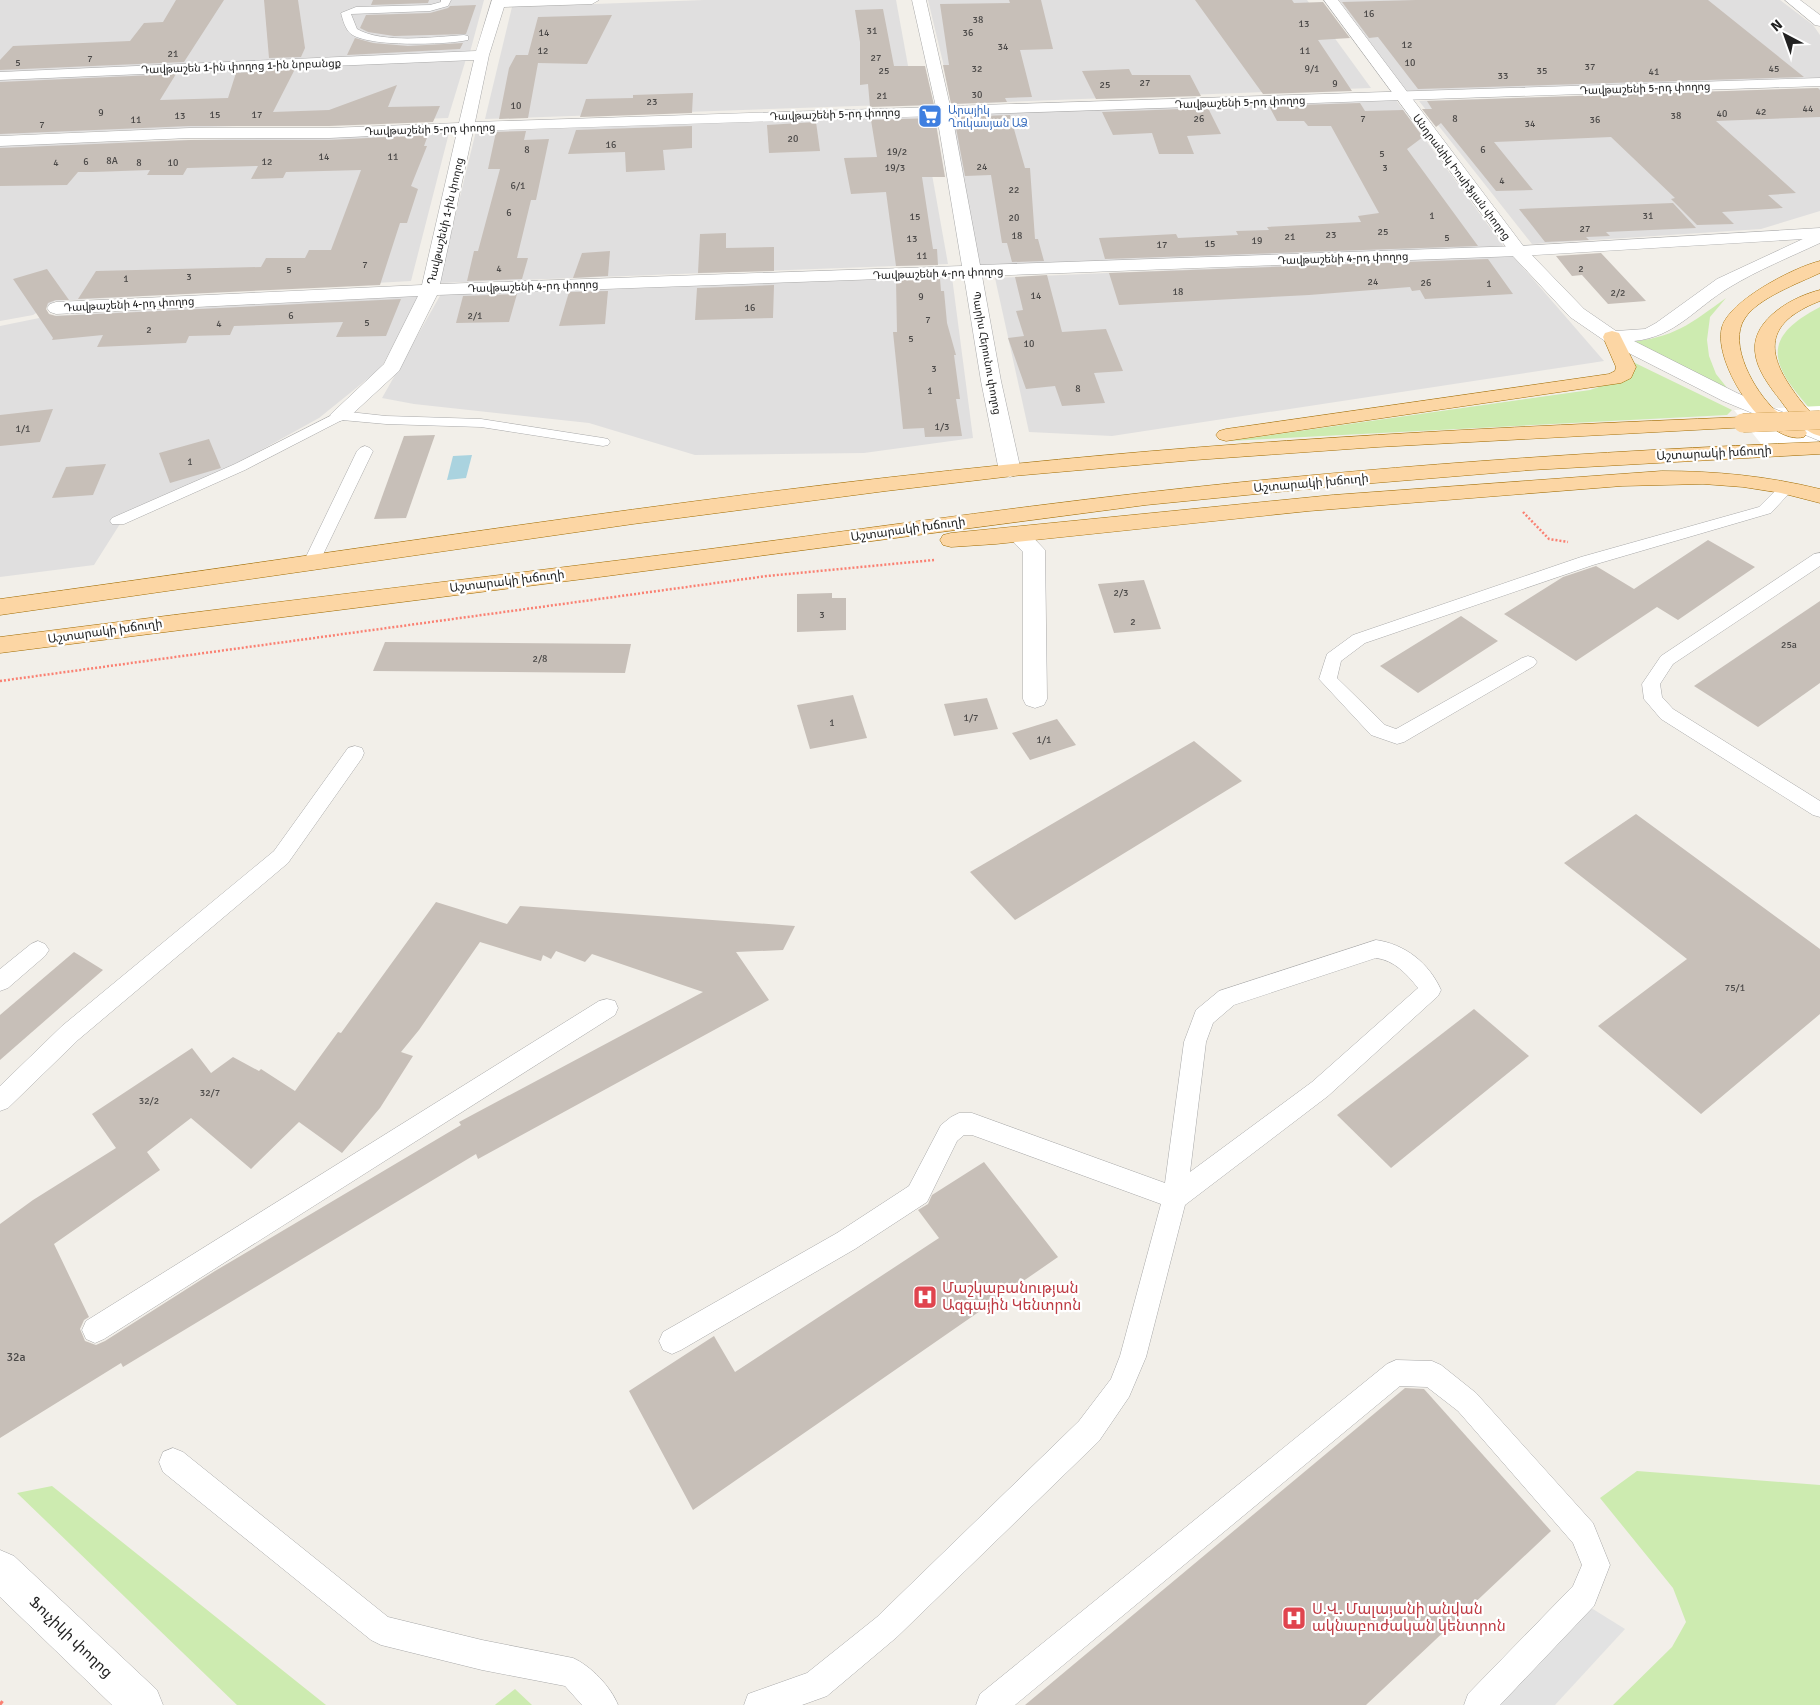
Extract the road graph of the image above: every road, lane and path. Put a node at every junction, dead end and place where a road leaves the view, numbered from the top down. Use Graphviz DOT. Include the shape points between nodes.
graph roads {
  1 [pos="446,0"];
  2 [pos="592,0"];
  3 [pos="919,0"];
  4 [pos="1330,0"];
  5 [pos="1792,0"];
  6 [pos="499,2"];
  7 [pos="1820,22"];
  8 [pos="464,38"];
  9 [pos="482,55"];
  10 [pos="0,76"];
  11 [pos="1820,82"];
  12 [pos="1403,97"];
  13 [pos="944,111"];
  14 [pos="466,127"];
  15 [pos="0,141"];
  16 [pos="1820,234"];
  17 [pos="1518,251"];
  18 [pos="1820,266"];
  19 [pos="973,272"];
  20 [pos="430,290"];
  21 [pos="1820,295"];
  22 [pos="56,308"];
  23 [pos="1612,337"];
  24 [pos="340,414"];
  25 [pos="1769,414"];
  26 [pos="1820,420"];
  27 [pos="1820,430"];
  28 [pos="1820,435"];
  29 [pos="603,442"];
  30 [pos="1820,448"];
  31 [pos="365,451"];
  32 [pos="1045,467"];
  33 [pos="1010,471"];
  34 [pos="1786,488"];
  35 [pos="1820,496"];
  36 [pos="1516,512"];
  37 [pos="118,521"];
  38 [pos="1019,536"];
  39 [pos="1570,543"];
  40 [pos="1820,558"];
  41 [pos="690,559"];
  42 [pos="935,560"];
  43 [pos="310,565"];
  44 [pos="212,579"];
  45 [pos="0,608"];
  46 [pos="210,617"];
  47 [pos="0,645"];
  48 [pos="1528,662"];
  49 [pos="0,681"];
  50 [pos="1036,699"];
  51 [pos="355,753"];
  52 [pos="1820,810"];
  53 [pos="38,950"];
  54 [pos="0,982"];
  55 [pos="608,1008"];
  56 [pos="0,1101"];
  57 [pos="1175,1198"];
  58 [pos="95,1330"];
  59 [pos="672,1342"];
  60 [pos="173,1462"];
  61 [pos="0,1570"];
  62 [pos="0,1702"];
  63 [pos="4,1705"];
  64 [pos="142,1705"];
  65 [pos="603,1705"];
  66 [pos="759,1705"];
  67 [pos="991,1705"];
  68 [pos="1479,1705"];
  1 -- 8 [label="lane" via="445,4 430,8 346,13 358,35 378,40"];
  2 -- 6 [label="street"];
  3 -- 13 [label="street, Պարիս Հերունու փողոց"];
  4 -- 12 [label="street, Անդրանիկ Իոսիֆյան փողոց"];
  5 -- 7 [label="street"];
  6 -- 9 [label="street, Դավթաշենի 1-ին փողոց"];
  9 -- 10 [label="street, Դավթաշեն 1-ին փողոց 1-ին նրբանցք"];
  9 -- 14 [label="street, Դավթաշենի 1-ին փողոց"];
  11 -- 12 [label="street, Դավթաշենի 5-րդ փողոց"];
  12 -- 13 [label="street, Դավթաշենի 5-րդ փողոց"];
  12 -- 17 [label="street, Անդրանիկ Իոսիֆյան փողոց"];
  13 -- 14 [label="street, Դավթաշենի 5-րդ փողոց"];
  13 -- 19 [label="street, Պարիս Հերունու փողոց"];
  14 -- 15 [label="street, Դավթաշենի 5-րդ փողոց"];
  14 -- 20 [label="street, Դավթաշենի 1-ին փողոց"];
  16 -- 17 [label="street, Դավթաշենի 4-րդ փողոց"];
  16 -- 23 [label="street" via="1723,282 1649,334"];
  17 -- 19 [label="street, Դավթաշենի 4-րդ փողոց"];
  17 -- 23 [label="street, Անդրանիկ Իոսիֆյան փողոց" via="1577,313"];
  18 -- 25 [label="main road" via="1763,295 1738,314 1729,330 1739,373 1750,393"];
  19 -- 20 [label="street, Դավթաշենի 4-րդ փողոց"];
  19 -- 33 [label="street, Պարիս Հերունու փողոց"];
  20 -- 22 [label="street, Դավթաշենի 4-րդ փողոց"];
  20 -- 24 [label="street, Դավթաշենի 1-ին փողոց" via="392,367"];
  21 -- 27 [label="main road" via="1788,310 1772,325 1764,348 1773,375 1797,412"];
  23 -- 25 [label="street, Անդրանիկ Իոսիֆյան փողոց"];
  23 -- 32 [label="main road" via="1626,367 1624,374 1614,379 1172,442"];
  24 -- 29 [label="lane" via="386,420 480,423"];
  24 -- 37 [label="lane" via="240,467"];
  25 -- 28 [label="street, Անդրանիկ Իոսիֆյան փողոց"];
  25 -- 30 [label="main road"];
  26 -- 32 [label="main road, bridge" via="1567,429 1326,444"];
  30 -- 41 [label="main road, Աշտարակի խճուղի" via="1580,459 1272,486 1049,510"];
  31 -- 43 [label="lane"];
  32 -- 33 [label="main road"];
  33 -- 43 [label="main road" via="685,510"];
  34 -- 35 [label="main road"];
  34 -- 38 [label="main road" via="1730,480 1642,478 1310,504"];
  34 -- 48 [label="lane" via="1765,510 1587,561 1359,639 1333,658 1328,678 1378,730 1397,737"];
  36 -- 39 [label="path" via="1524,512 1550,539"];
  38 -- 41 [label="main road"];
  38 -- 50 [label="street" via="1034,550"];
  40 -- 52 [label="lane" via="1667,660 1651,684 1653,699 1667,714"];
  41 -- 46 [label="main road, Աշտարակի խճուղի"];
  42 -- 49 [label="path" via="767,576"];
  43 -- 44 [label="main road"];
  44 -- 45 [label="main road"];
  44 -- 46 [label="main road"];
  46 -- 47 [label="main road, Աշտարակի խճուղի"];
  51 -- 56 [label="lane" via="281,857 70,1033"];
  53 -- 54 [label="lane"];
  55 -- 58 [label="lane"];
  57 -- 57 [label="lane" via="1320,1089 1423,998 1430,990 1428,982 1398,956 1376,949 1226,998 1204,1017 1195,1042"];
  57 -- 59 [label="lane" via="972,1124 959,1124 949,1132 918,1194 846,1241"];
  57 -- 66 [label="lane" via="1134,1357 1120,1388 1089,1431 887,1627 816,1685"];
  60 -- 65 [label="lane" via="381,1630 573,1673"];
  61 -- 64 [label="street, Ֆուչիկի փողոց"];
  62 -- 63 [label="path"];
  67 -- 68 [label="lane" via="1396,1373 1432,1374 1467,1402 1583,1533 1596,1565 1584,1596"];
}
